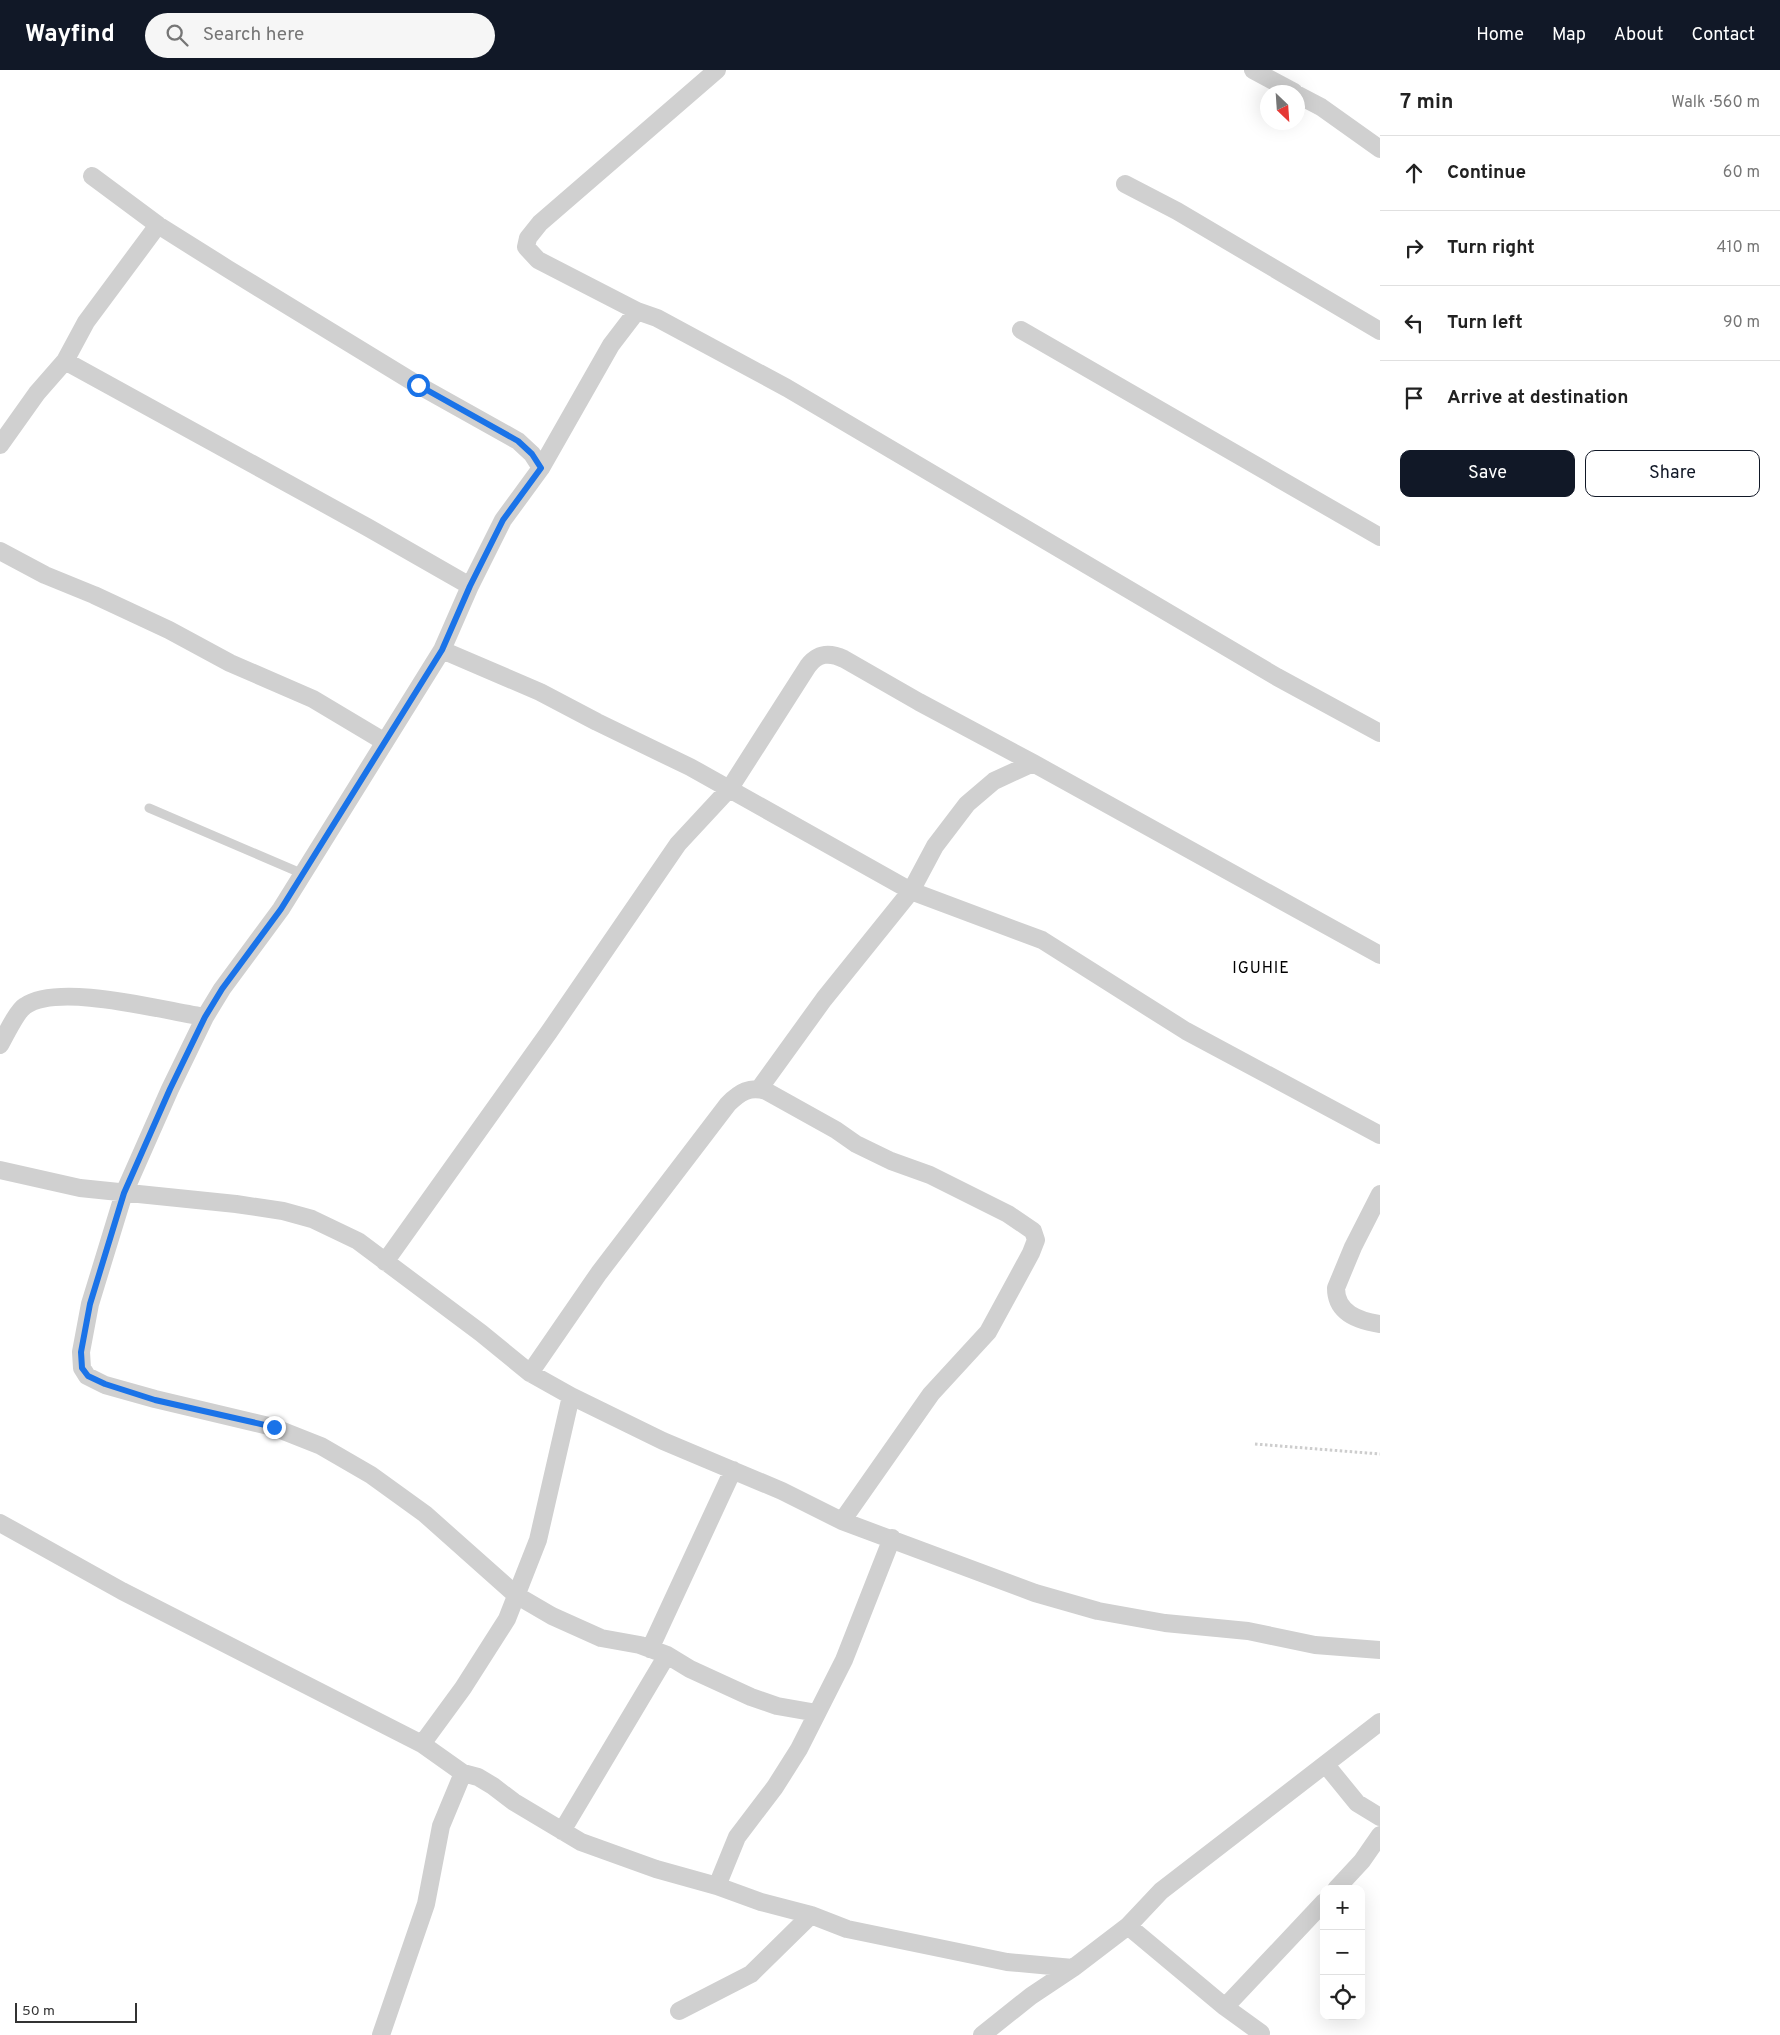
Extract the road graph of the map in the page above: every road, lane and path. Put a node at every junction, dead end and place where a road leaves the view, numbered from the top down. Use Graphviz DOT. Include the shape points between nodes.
graph roads {
  1 [pos="718,70"];
  2 [pos="1253,70"];
  3 [pos="1281,85"];
  4 [pos="1305,98"];
  5 [pos="1380,149"];
  6 [pos="92,176"];
  7 [pos="1125,184"];
  8 [pos="158,225"];
  9 [pos="637,311"];
  10 [pos="1021,330"];
  11 [pos="1380,330"];
  12 [pos="65,361"];
  13 [pos="0,445"];
  14 [pos="541,468"];
  15 [pos="1380,537"];
  16 [pos="0,551"];
  17 [pos="470,586"];
  18 [pos="442,650"];
  19 [pos="1380,733"];
  20 [pos="386,742"];
  21 [pos="1033,762"];
  22 [pos="730,788"];
  23 [pos="149,808"];
  24 [pos="303,874"];
  25 [pos="911,891"];
  26 [pos="1380,955"];
  27 [pos="205,1017"];
  28 [pos="0,1045"];
  29 [pos="759,1089"];
  30 [pos="1380,1136"];
  31 [pos="0,1170"];
  32 [pos="124,1193"];
  33 [pos="1380,1194"];
  34 [pos="386,1262"];
  35 [pos="1380,1324"];
  36 [pos="530,1374"];
  37 [pos="571,1396"];
  38 [pos="1255,1444"];
  39 [pos="1380,1454"];
  40 [pos="733,1470"];
  41 [pos="842,1520"];
  42 [pos="0,1523"];
  43 [pos="892,1538"];
  44 [pos="516,1594"];
  45 [pos="1380,1650"];
  46 [pos="659,1652"];
  47 [pos="817,1713"];
  48 [pos="1380,1722"];
  49 [pos="422,1744"];
  50 [pos="1326,1765"];
  51 [pos="463,1773"];
  52 [pos="1380,1817"];
  53 [pos="562,1831"];
  54 [pos="1380,1835"];
  55 [pos="1340,1885"];
  56 [pos="717,1886"];
  57 [pos="1320,1906"];
  58 [pos="811,1915"];
  59 [pos="1128,1926"];
  60 [pos="1074,1968"];
  61 [pos="1225,2007"];
  62 [pos="679,2011"];
  63 [pos="1002,2030"];
  64 [pos="1261,2033"];
  65 [pos="381,2035"];
  66 [pos="982,2035"];
  1 -- 9 [label="street" via="540,223 528,238 526,247 538,260"];
  2 -- 3 [label="street"];
  4 -- 5 [label="street"];
  6 -- 8 [label="street"];
  7 -- 11 [label="street"];
  8 -- 12 [label="street" via="86,322"];
  8 -- 14 [label="street" via="418,385 518,441"];
  9 -- 14 [label="street" via="615,339"];
  9 -- 19 [label="street" via="657,318 787,388 1277,677"];
  10 -- 15 [label="street"];
  12 -- 13 [label="street" via="37,393"];
  12 -- 17 [label="street"];
  14 -- 17 [label="street" via="503,520"];
  16 -- 20 [label="street" via="45,575 169,630 230,663 313,699"];
  17 -- 18 [label="street"];
  18 -- 20 [label="street"];
  18 -- 22 [label="street" via="540,692"];
  20 -- 24 [label="street"];
  21 -- 22 [label="street" via="844,659 827,654 817,657 808,666"];
  21 -- 25 [label="street" via="994,781 972,799 935,846"];
  21 -- 26 [label="street"];
  22 -- 25 [label="street"];
  22 -- 34 [label="street" via="678,844"];
  23 -- 24 [label="lane"];
  24 -- 27 [label="street"];
  25 -- 29 [label="street" via="824,999"];
  25 -- 30 [label="street" via="1042,940 1186,1031"];
  27 -- 28 [label="street" via="101,998 52,996 24,1006"];
  27 -- 32 [label="street"];
  29 -- 36 [label="street" via="744,1091 719,1115 599,1273"];
  29 -- 41 [label="street" via="807,1113 856,1144 930,1175 1008,1214 1029,1227 1035,1236 1031,1253 988,1332 931,1394"];
  31 -- 32 [label="street" via="80,1188"];
  32 -- 34 [label="street" via="236,1204 305,1217 358,1241"];
  32 -- 44 [label="street" via="90,1304 81,1352 82,1368 88,1376 155,1400 274,1427 322,1446 371,1475 425,1514"];
  33 -- 35 [label="street" via="1353,1246 1336,1288 1336,1296 1344,1310 1362,1320"];
  34 -- 36 [label="street"];
  36 -- 37 [label="street"];
  37 -- 40 [label="street" via="663,1441"];
  37 -- 44 [label="street" via="538,1540"];
  38 -- 39 [label="path"];
  40 -- 41 [label="street"];
  40 -- 46 [label="street"];
  41 -- 43 [label="street"];
  42 -- 49 [label="street" via="122,1590"];
  43 -- 45 [label="street" via="1035,1593 1098,1611 1165,1623 1248,1631 1315,1645"];
  43 -- 47 [label="street" via="844,1660"];
  44 -- 46 [label="street" via="552,1616 601,1638"];
  44 -- 49 [label="street" via="507,1620"];
  46 -- 47 [label="street" via="751,1697 777,1706"];
  46 -- 53 [label="street"];
  47 -- 56 [label="street" via="786,1771 737,1837"];
  48 -- 50 [label="street"];
  49 -- 51 [label="street"];
  50 -- 52 [label="street" via="1357,1803"];
  50 -- 59 [label="street" via="1232,1833 1206,1858 1161,1890"];
  51 -- 53 [label="street" via="485,1782"];
  51 -- 65 [label="street" via="442,1826 426,1904"];
  53 -- 56 [label="street" via="604,1852"];
  54 -- 55 [label="street" via="1362,1862"];
  56 -- 58 [label="street" via="760,1902"];
  57 -- 61 [label="street"];
  58 -- 60 [label="street" via="847,1928 963,1954 1006,1962"];
  58 -- 62 [label="street" via="751,1974"];
  59 -- 60 [label="street"];
  59 -- 61 [label="street"];
  60 -- 63 [label="street" via="1031,1996"];
  61 -- 64 [label="street"];
  63 -- 66 [label="street"];
}
